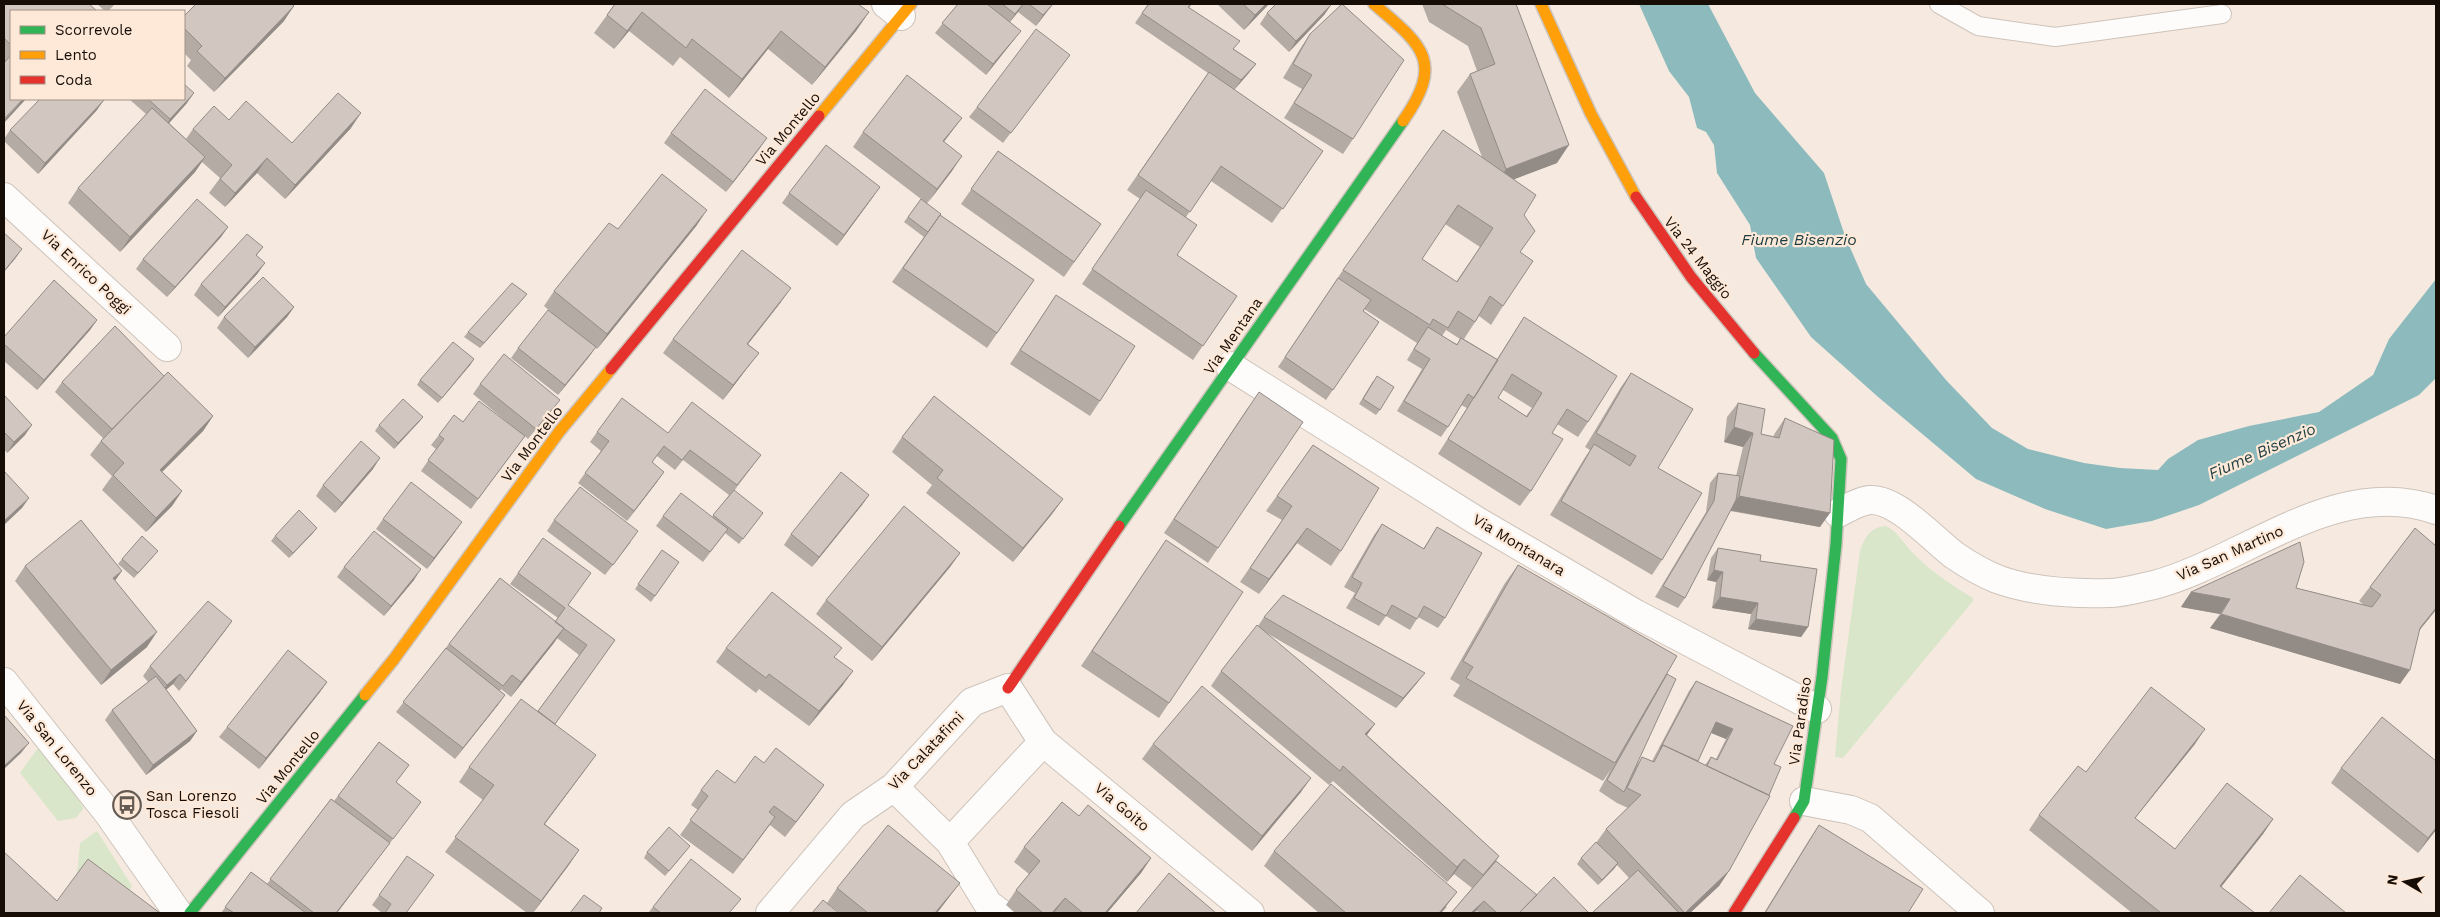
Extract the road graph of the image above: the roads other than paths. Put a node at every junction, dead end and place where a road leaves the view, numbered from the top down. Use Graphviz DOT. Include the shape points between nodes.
graph roads {
  1 [pos="1374,4"];
  2 [pos="1541,4"];
  3 [pos="1939,4"];
  4 [pos="900,8"];
  5 [pos="2222,14"];
  6 [pos="4,197"];
  7 [pos="167,348"];
  8 [pos="1230,366"];
  9 [pos="2436,510"];
  10 [pos="1838,513"];
  11 [pos="4,682"];
  12 [pos="1008,688"];
  13 [pos="1817,709"];
  14 [pos="1043,742"];
  15 [pos="894,787"];
  16 [pos="1804,801"];
  17 [pos="950,842"];
  18 [pos="178,913"];
  19 [pos="190,913"];
  20 [pos="770,913"];
  21 [pos="1000,913"];
  22 [pos="1250,913"];
  23 [pos="1734,913"];
  24 [pos="1980,913"];
  1 -- 8 [label="street, Via Mentana" via="1420,44 1426,64 1422,90"];
  2 -- 10 [label="street, Via 24 Maggio" via="1571,74 1650,220 1688,273 1837,446 1841,469"];
  3 -- 5 [label="lane" via="1978,26 2055,37"];
  4 -- 19 [label="street, Via Montello" via="559,432 394,659"];
  6 -- 7 [label="street, Via Enrico Poggi"];
  8 -- 12 [label="street, Via Mentana"];
  8 -- 13 [label="street, Via Montanara" via="1477,521 1644,618"];
  9 -- 10 [label="street, Via San Martino" via="2392,500 2353,505 2301,521 2193,572 2161,583 2114,593 2084,594 2051,591 1997,579 1954,555 1882,501 1870,500"];
  10 -- 13 [label="street, Via Paradiso"];
  11 -- 18 [label="street, Via San Lorenzo" via="108,813"];
  12 -- 14 [label="street, Via Goito"];
  12 -- 15 [label="street, Via Calatafimi" via="972,702"];
  13 -- 16 [label="street, Via Paradiso"];
  14 -- 17 [label="street"];
  14 -- 22 [label="street, Via Goito"];
  15 -- 17 [label="street"];
  15 -- 20 [label="street, Via Calatafimi" via="854,815"];
  16 -- 23 [label="street, Via Paradiso"];
  16 -- 24 [label="street" via="1851,810 1870,818"];
  17 -- 21 [label="street" via="988,904"];
}
